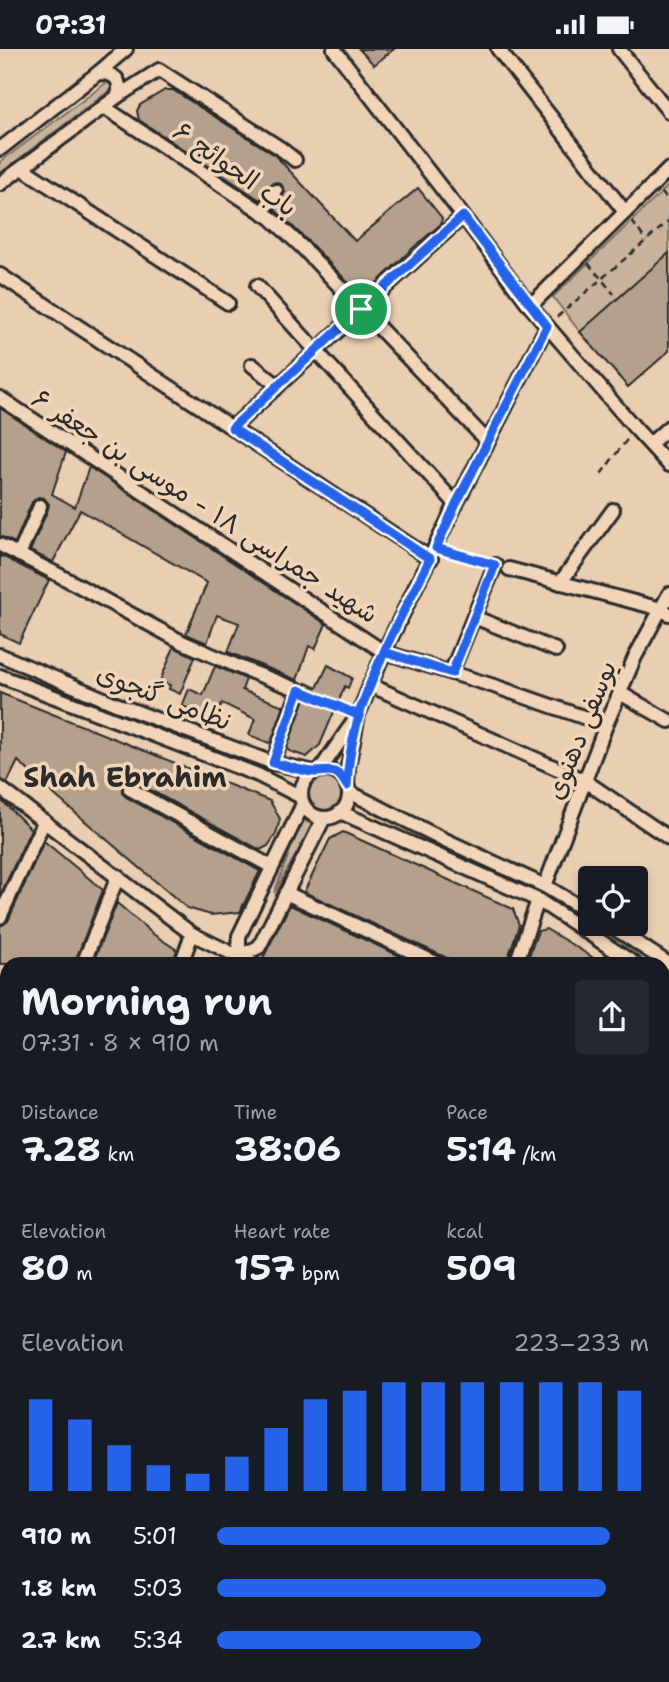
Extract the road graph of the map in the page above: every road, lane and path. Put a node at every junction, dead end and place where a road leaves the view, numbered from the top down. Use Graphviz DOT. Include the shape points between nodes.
graph roads {
  1 [pos="126,49"];
  2 [pos="498,49"];
  3 [pos="619,49"];
  4 [pos="339,52"];
  5 [pos="98,73"];
  6 [pos="118,96"];
  7 [pos="104,107"];
  8 [pos="669,111"];
  9 [pos="0,149"];
  10 [pos="295,160"];
  11 [pos="22,168"];
  12 [pos="669,169"];
  13 [pos="0,184"];
  14 [pos="276,191"];
  15 [pos="263,212"];
  16 [pos="625,212"];
  17 [pos="463,216"];
  18 [pos="669,221"];
  19 [pos="646,241"];
  20 [pos="582,255"];
  21 [pos="0,275"];
  22 [pos="601,280"];
  23 [pos="257,286"];
  24 [pos="614,294"];
  25 [pos="228,303"];
  26 [pos="530,306"];
  27 [pos="361,309"];
  28 [pos="547,326"];
  29 [pos="316,351"];
  30 [pos="252,365"];
  31 [pos="278,386"];
  32 [pos="0,398"];
  33 [pos="669,427"];
  34 [pos="232,428"];
  35 [pos="635,428"];
  36 [pos="488,442"];
  37 [pos="650,444"];
  38 [pos="669,465"];
  39 [pos="601,474"];
  40 [pos="456,504"];
  41 [pos="40,506"];
  42 [pos="613,510"];
  43 [pos="0,545"];
  44 [pos="433,554"];
  45 [pos="19,555"];
  46 [pos="495,565"];
  47 [pos="509,569"];
  48 [pos="560,583"];
  49 [pos="669,594"];
  50 [pos="665,612"];
  51 [pos="474,617"];
  52 [pos="556,650"];
  53 [pos="384,652"];
  54 [pos="0,655"];
  55 [pos="452,673"];
  56 [pos="0,676"];
  57 [pos="370,685"];
  58 [pos="299,690"];
  59 [pos="620,692"];
  60 [pos="358,715"];
  61 [pos="669,721"];
  62 [pos="606,725"];
  63 [pos="273,763"];
  64 [pos="317,771"];
  65 [pos="585,781"];
  66 [pos="0,788"];
  67 [pos="130,789"];
  68 [pos="348,789"];
  69 [pos="302,800"];
  70 [pos="340,812"];
  71 [pos="324,818"];
  72 [pos="44,821"];
  73 [pos="669,838"];
  74 [pos="272,867"];
  75 [pos="118,876"];
  76 [pos="545,886"];
  77 [pos="285,893"];
  78 [pos="538,900"];
  79 [pos="578,906"];
  80 [pos="0,917"];
  81 [pos="192,933"];
  82 [pos="626,936"];
  83 [pos="86,957"];
  84 [pos="183,957"];
  85 [pos="232,957"];
  86 [pos="237,957"];
  87 [pos="242,957"];
  88 [pos="423,957"];
  89 [pos="518,957"];
  90 [pos="624,957"];
  91 [pos="658,957"];
  1 -- 5 [label="street"];
  2 -- 16 [label="street"];
  3 -- 8 [label="street"];
  4 -- 17 [label="street"];
  5 -- 6 [label="street" via="117,79"];
  5 -- 9 [label="street"];
  6 -- 7 [label="street"];
  6 -- 10 [label="street" via="159,70"];
  7 -- 11 [label="street"];
  7 -- 15 [label="street, باب الحوائج ۶"];
  11 -- 13 [label="street"];
  11 -- 25 [label="street"];
  12 -- 16 [label="street"];
  14 -- 15 [label="street"];
  15 -- 27 [label="street, باب الحوائج ۶"];
  16 -- 19 [label="path"];
  16 -- 20 [label="street"];
  17 -- 26 [label="street"];
  17 -- 27 [label="street"];
  18 -- 19 [label="path"];
  19 -- 22 [label="path"];
  20 -- 22 [label="path"];
  20 -- 26 [label="street"];
  21 -- 34 [label="street"];
  22 -- 24 [label="path"];
  22 -- 28 [label="path"];
  23 -- 29 [label="street"];
  26 -- 28 [label="street"];
  27 -- 29 [label="street"];
  27 -- 36 [label="street, باب الحوائج ۶"];
  28 -- 35 [label="street"];
  28 -- 36 [label="street"];
  29 -- 31 [label="street"];
  29 -- 40 [label="street"];
  30 -- 31 [label="street"];
  31 -- 34 [label="street"];
  32 -- 53 [label="street, شهید جمراسی ۱۸ - موسی بن جعفر ۶"];
  33 -- 37 [label="street"];
  34 -- 44 [label="street"];
  35 -- 37 [label="street"];
  35 -- 39 [label="path"];
  36 -- 40 [label="street"];
  37 -- 38 [label="street"];
  40 -- 44 [label="street"];
  41 -- 45 [label="street"];
  42 -- 48 [label="street"];
  43 -- 45 [label="street"];
  44 -- 46 [label="path"];
  44 -- 53 [label="street"];
  45 -- 58 [label="street" via="182,642"];
  46 -- 51 [label="street"];
  47 -- 48 [label="street"];
  48 -- 50 [label="street"];
  49 -- 50 [label="street, یوسفی دهنوی"];
  50 -- 59 [label="street, یوسفی دهنوی" via="635,657"];
  51 -- 52 [label="street"];
  51 -- 55 [label="street"];
  53 -- 55 [label="street, شهید جمراسی ۱۸ - موسی بن جعفر ۶"];
  53 -- 57 [label="street"];
  54 -- 63 [label="street, نظامی گنجوی"];
  55 -- 62 [label="street, شهید جمراسی ۱۸ - موسی بن جعفر ۶"];
  56 -- 69 [label="street, نظامی گنجوی" via="258,775"];
  57 -- 60 [label="street"];
  57 -- 65 [label="street"];
  58 -- 60 [label="path"];
  58 -- 63 [label="street"];
  59 -- 61 [label="street"];
  59 -- 62 [label="street, یوسفی دهنوی"];
  60 -- 64 [label="street"];
  60 -- 68 [label="street"];
  62 -- 65 [label="street, یوسفی دهنوی"];
  63 -- 64 [label="street, نظامی گنجوی"];
  64 -- 68 [label="street" via="334,771"];
  64 -- 69 [label="street" via="304,782"];
  65 -- 73 [label="street"];
  65 -- 76 [label="street, یوسفی دهنوی"];
  66 -- 72 [label="street"];
  67 -- 74 [label="street"];
  68 -- 70 [label="street"];
  68 -- 76 [label="street"];
  69 -- 71 [label="street" via="312,814"];
  69 -- 74 [label="street"];
  70 -- 71 [label="street"];
  70 -- 78 [label="street"];
  71 -- 77 [label="street"];
  72 -- 75 [label="street"];
  72 -- 80 [label="street"];
  74 -- 86 [label="street" via="239,936"];
  75 -- 81 [label="street"];
  75 -- 83 [label="street"];
  76 -- 79 [label="street"];
  77 -- 87 [label="street" via="259,947"];
  77 -- 88 [label="street"];
  78 -- 89 [label="street"];
  78 -- 90 [label="street"];
  81 -- 84 [label="street"];
  81 -- 85 [label="street"];
  82 -- 91 [label="street"];
}
